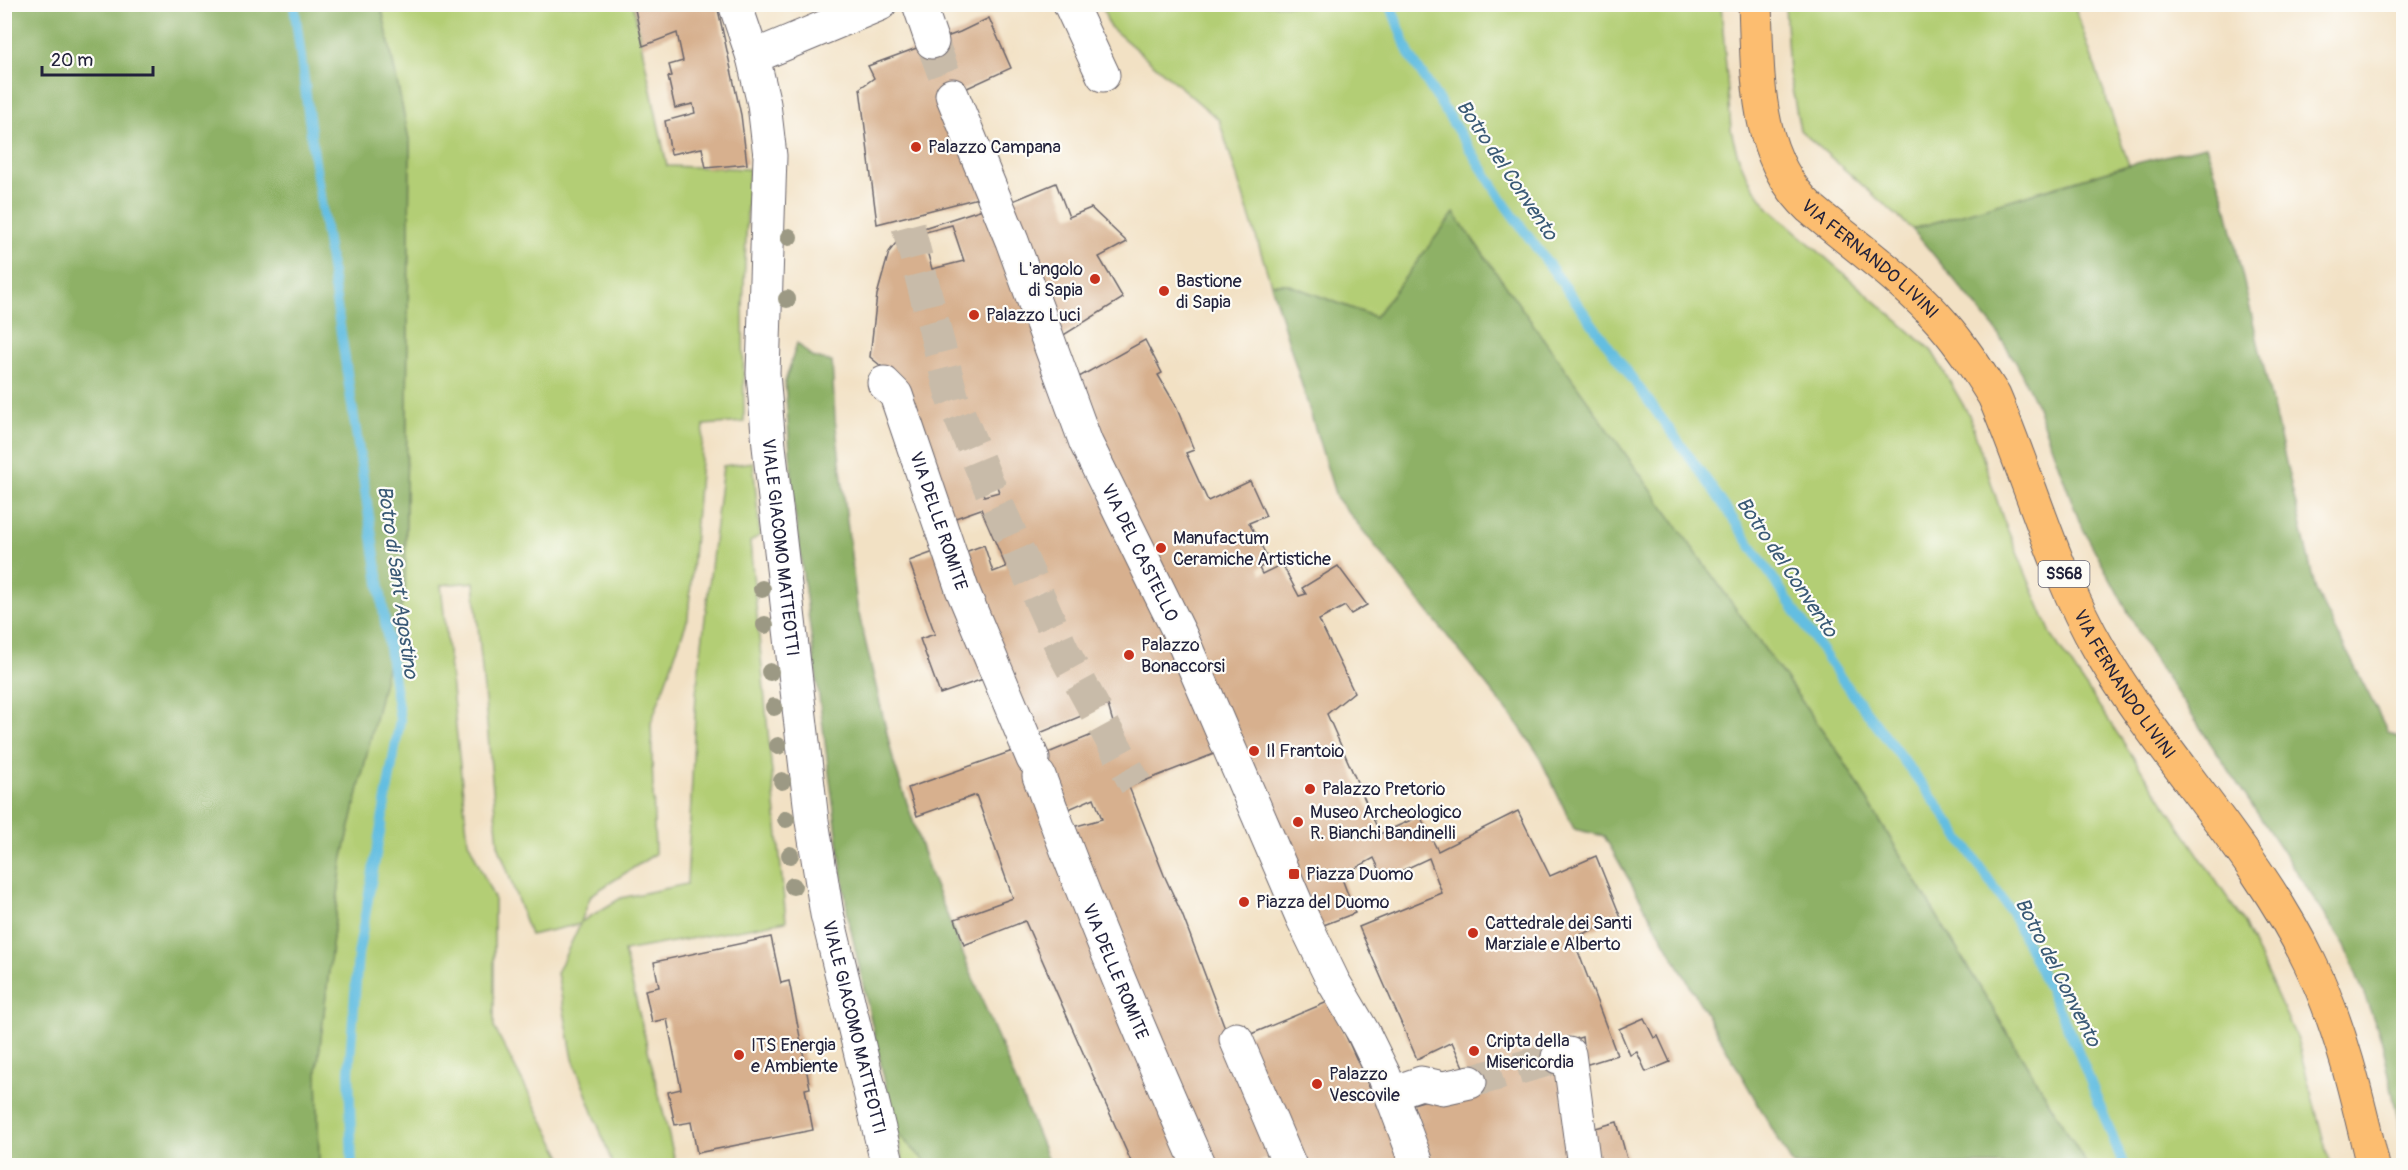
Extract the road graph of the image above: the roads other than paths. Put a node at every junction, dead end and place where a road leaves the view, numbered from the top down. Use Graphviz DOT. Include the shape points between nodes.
graph roads {
  1 [pos="735,4"];
  2 [pos="880,4"];
  3 [pos="919,4"];
  4 [pos="1070,4"];
  5 [pos="1755,4"];
  6 [pos="932,42"];
  7 [pos="753,57"];
  8 [pos="1103,75"];
  9 [pos="952,95"];
  10 [pos="884,383"];
  11 [pos="1236,1040"];
  12 [pos="1558,1057"];
  13 [pos="1470,1082"];
  14 [pos="1392,1093"];
  15 [pos="888,1166"];
  16 [pos="1199,1166"];
  17 [pos="1290,1166"];
  18 [pos="1418,1166"];
  19 [pos="1584,1166"];
  20 [pos="2373,1166"];
  1 -- 7 [label="street, VIALE GIACOMO MATTEOTTI"];
  2 -- 7 [label="street"];
  3 -- 6 [label="street"];
  4 -- 8 [label="street"];
  5 -- 20 [label="main road, VIA FERNANDO LIVINI / SS68" via="1762,112 1782,172 1810,208 1942,322 1977,368 1999,410 2072,594 2099,649 2122,687 2266,886 2310,963 2344,1051"];
  7 -- 15 [label="street, VIALE GIACOMO MATTEOTTI" via="770,156 763,372 812,821 827,914"];
  9 -- 14 [label="street, VIA DEL CASTELLO" via="1012,241 1086,443 1180,634 1303,919"];
  10 -- 16 [label="street, VIA DELLE ROMITE" via="896,395 962,589 1089,908"];
  11 -- 17 [label="street"];
  12 -- 19 [label="street" via="1569,1054"];
  13 -- 14 [label="street" via="1443,1088 1421,1083"];
  14 -- 18 [label="street, VIA DEL CASTELLO"];
}
